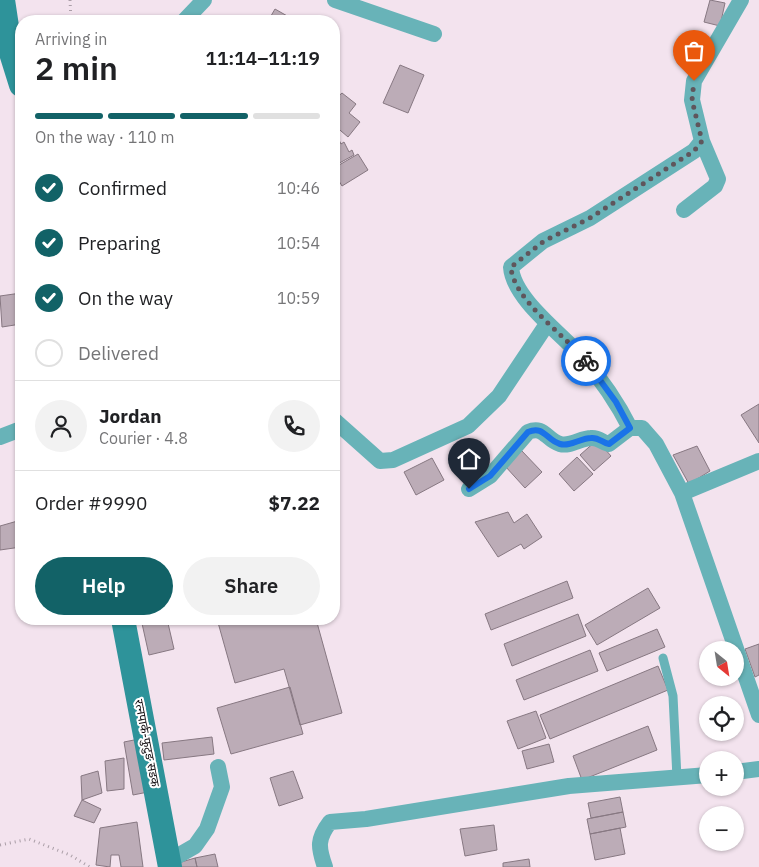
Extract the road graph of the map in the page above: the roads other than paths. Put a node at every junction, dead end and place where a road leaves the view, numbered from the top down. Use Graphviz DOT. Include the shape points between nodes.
graph roads {
  1 [pos="3,0"];
  2 [pos="204,0"];
  3 [pos="335,0"];
  4 [pos="741,0"];
  5 [pos="190,15"];
  6 [pos="434,34"];
  7 [pos="10,47"];
  8 [pos="15,64"];
  9 [pos="702,141"];
  10 [pos="684,210"];
  11 [pos="547,324"];
  12 [pos="340,425"];
  13 [pos="630,428"];
  14 [pos="15,431"];
  15 [pos="0,436"];
  16 [pos="759,462"];
  17 [pos="469,489"];
  18 [pos="682,493"];
  19 [pos="125,625"];
  20 [pos="662,658"];
  21 [pos="759,715"];
  22 [pos="218,766"];
  23 [pos="759,769"];
  24 [pos="744,771"];
  25 [pos="699,776"];
  26 [pos="677,778"];
  27 [pos="170,864"];
  28 [pos="325,867"];
  1 -- 7 [label="street"];
  2 -- 5 [label="street"];
  3 -- 6 [label="street"];
  4 -- 9 [label="street" via="694,81 692,100"];
  7 -- 8 [label="street"];
  9 -- 10 [label="street" via="718,179 715,186"];
  9 -- 11 [label="street" via="694,151 656,178 590,218 544,241 511,267 511,276"];
  11 -- 12 [label="street" via="493,402 468,426 393,460 380,461"];
  11 -- 13 [label="street" via="587,363 616,402"];
  13 -- 17 [label="street" via="609,444 593,437 566,445 535,429 528,432 490,476"];
  13 -- 18 [label="street" via="642,428 656,444"];
  14 -- 15 [label="street"];
  16 -- 18 [label="street"];
  18 -- 21 [label="street"];
  19 -- 27 [label="street, रत्नपार्क-फुटुङ सडक"];
  20 -- 26 [label="lane" via="672,696"];
  22 -- 27 [label="street" via="222,787 207,829 195,846"];
  23 -- 24 [label="street"];
  25 -- 26 [label="street"];
  26 -- 28 [label="street" via="569,786 330,822 322,832 318,848"];
}
